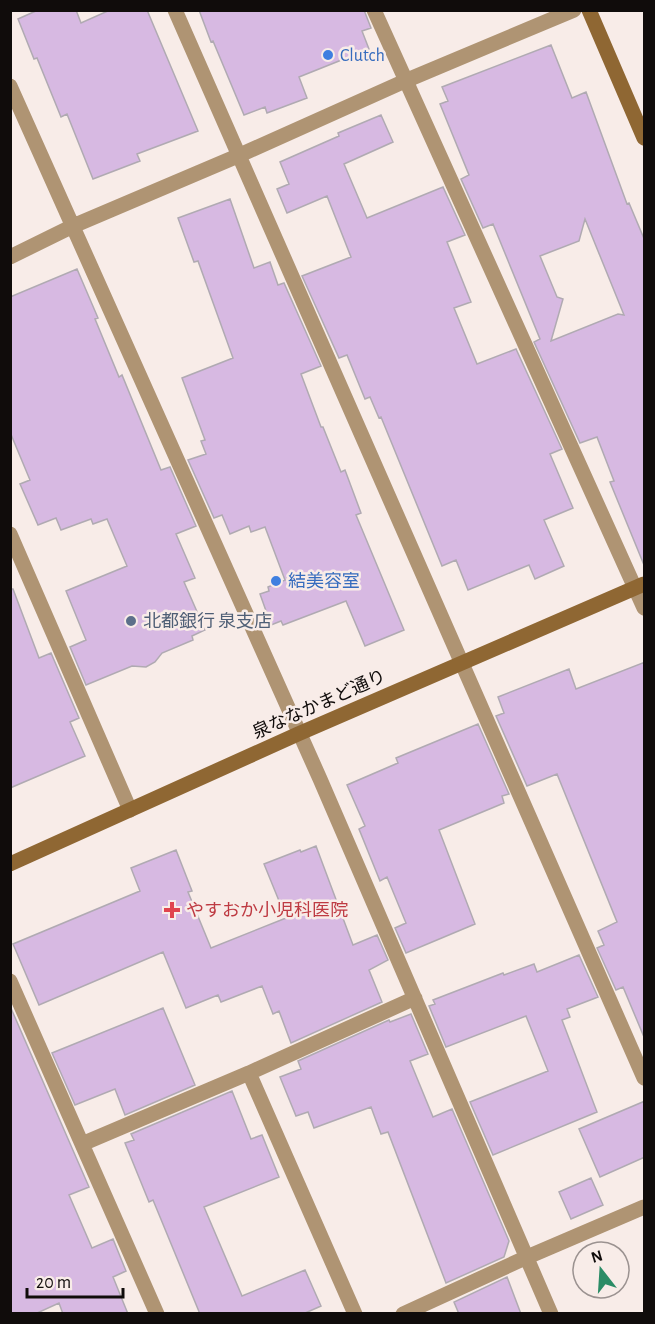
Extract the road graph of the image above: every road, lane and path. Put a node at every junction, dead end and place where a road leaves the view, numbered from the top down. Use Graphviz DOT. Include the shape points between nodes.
graph roads {
  1 [pos="175,10"];
  2 [pos="374,10"];
  3 [pos="574,10"];
  4 [pos="589,10"];
  5 [pos="405,81"];
  6 [pos="10,86"];
  7 [pos="645,138"];
  8 [pos="240,155"];
  9 [pos="73,226"];
  10 [pos="10,257"];
  11 [pos="10,534"];
  12 [pos="640,586"];
  13 [pos="645,608"];
  14 [pos="462,663"];
  15 [pos="298,734"];
  16 [pos="130,810"];
  17 [pos="10,864"];
  18 [pos="10,981"];
  19 [pos="415,998"];
  20 [pos="249,1074"];
  21 [pos="645,1078"];
  22 [pos="82,1144"];
  23 [pos="645,1207"];
  24 [pos="525,1258"];
  25 [pos="157,1314"];
  26 [pos="355,1314"];
  27 [pos="403,1314"];
  28 [pos="551,1314"];
  1 -- 8 [label="street"];
  2 -- 5 [label="street"];
  3 -- 5 [label="street"];
  4 -- 7 [label="street"];
  5 -- 8 [label="street"];
  5 -- 12 [label="street"];
  6 -- 9 [label="street"];
  8 -- 9 [label="street"];
  8 -- 14 [label="street"];
  9 -- 10 [label="street"];
  9 -- 15 [label="street"];
  11 -- 16 [label="street"];
  12 -- 13 [label="street"];
  12 -- 14 [label="street, 泉ななかまど通り"];
  14 -- 15 [label="street, 泉ななかまど通り"];
  14 -- 21 [label="street"];
  15 -- 16 [label="street, 泉ななかまど通り"];
  15 -- 19 [label="street"];
  16 -- 17 [label="street, 泉ななかまど通り"];
  18 -- 22 [label="street"];
  19 -- 20 [label="street"];
  19 -- 24 [label="street"];
  20 -- 22 [label="street"];
  20 -- 26 [label="street"];
  22 -- 25 [label="street"];
  23 -- 24 [label="street"];
  24 -- 27 [label="street"];
  24 -- 28 [label="street"];
}
